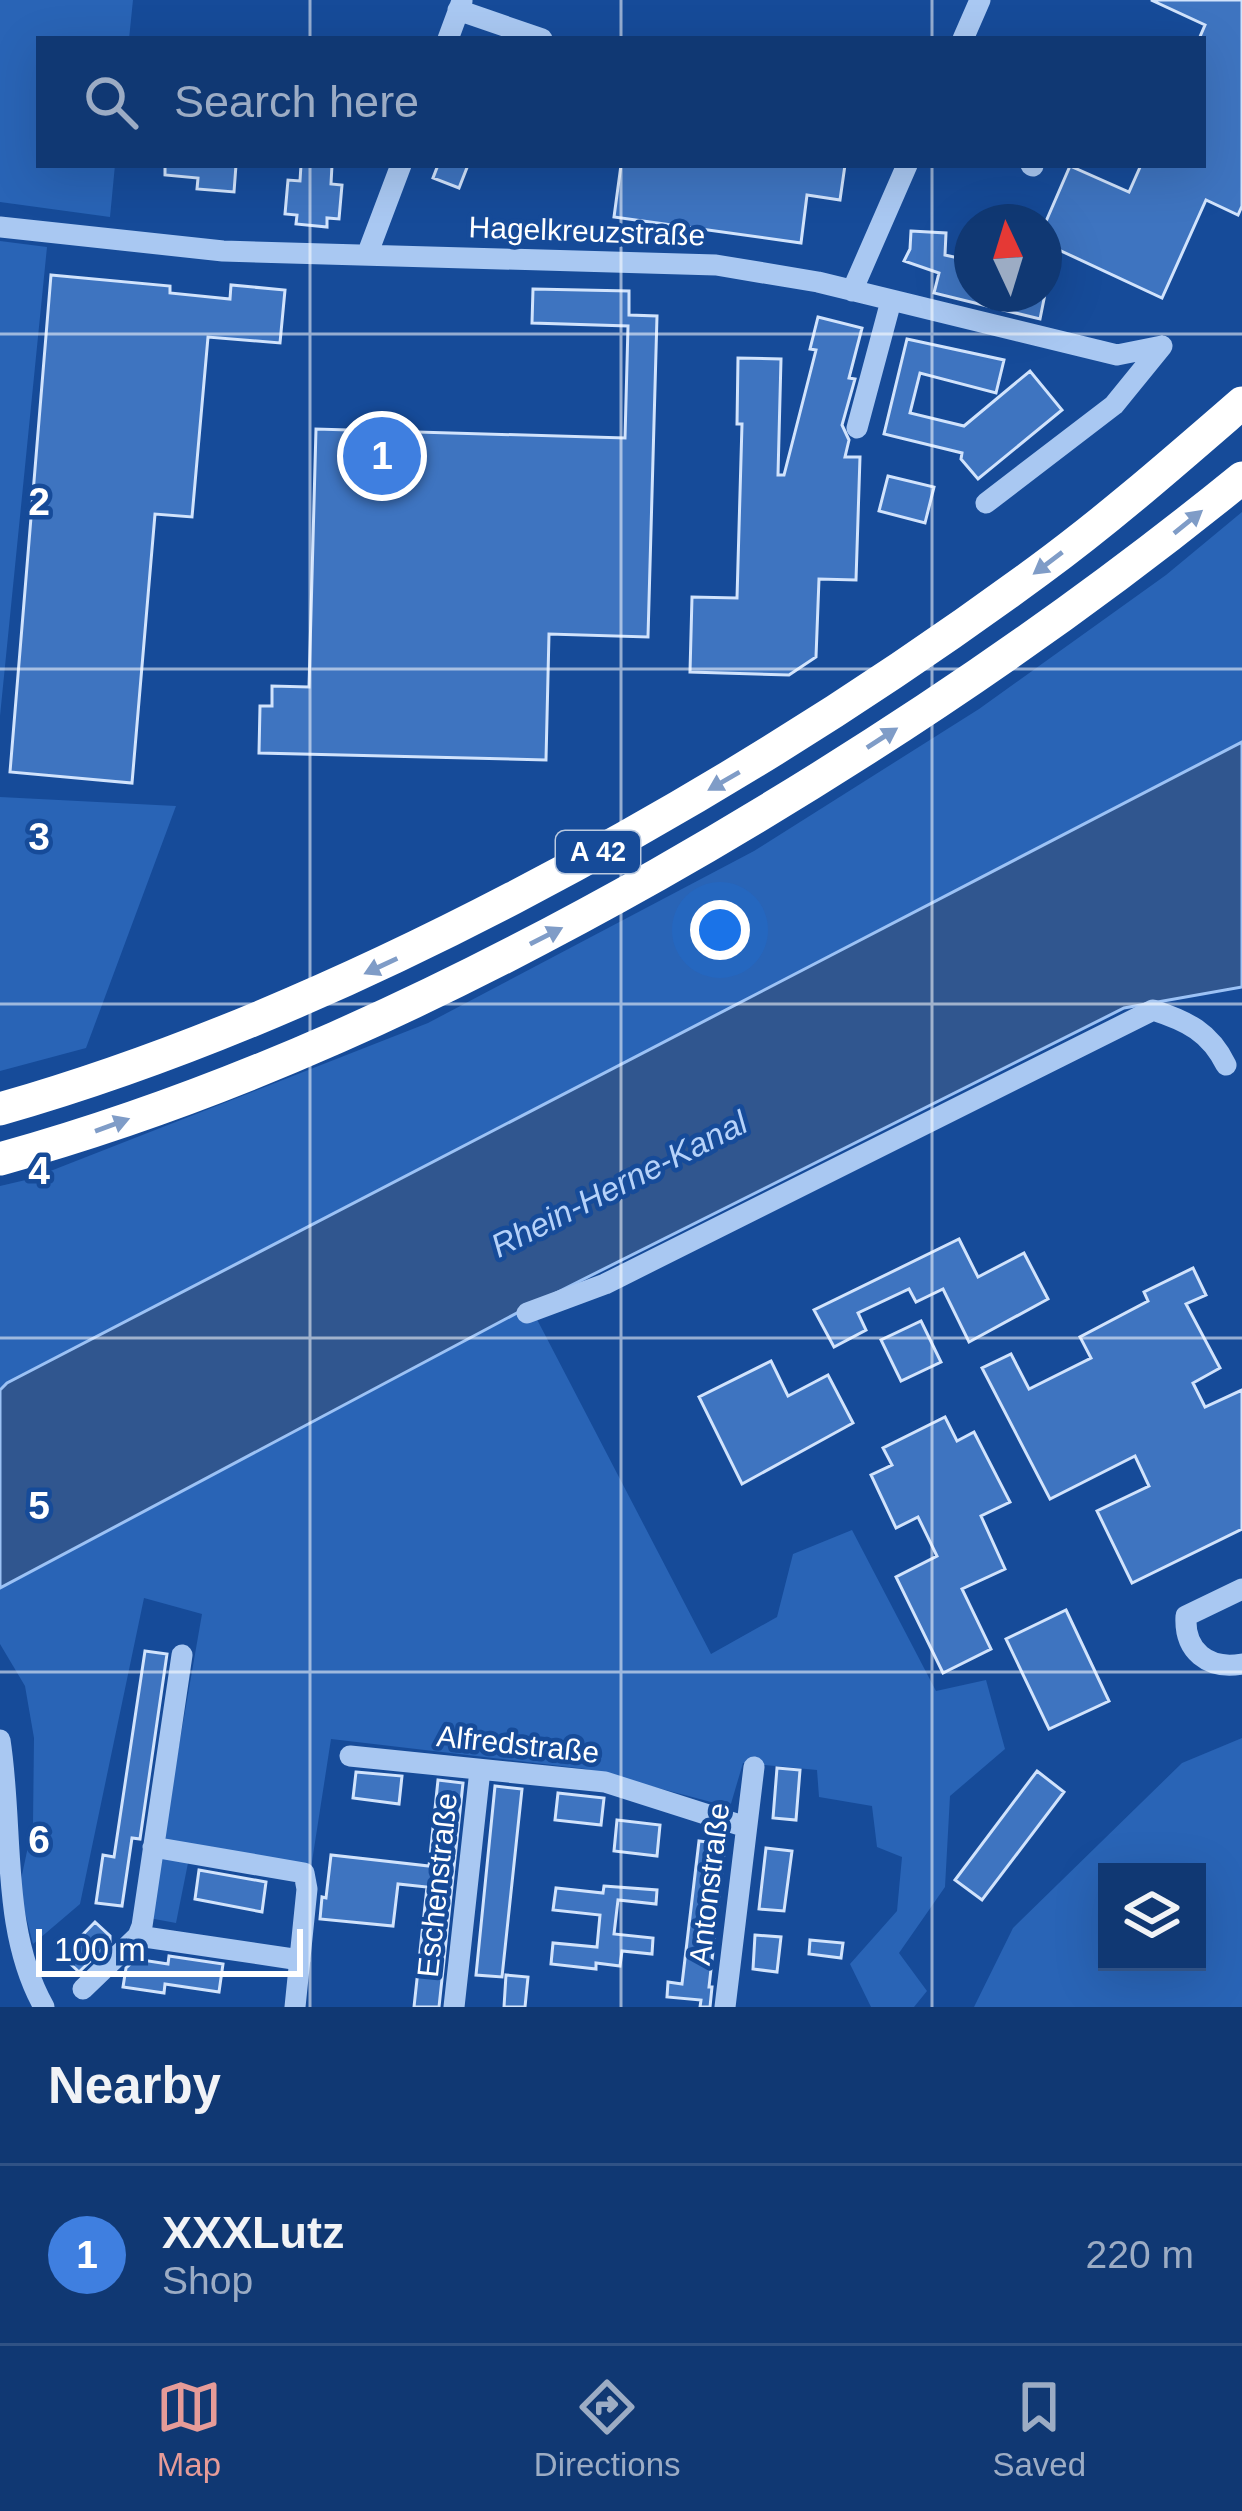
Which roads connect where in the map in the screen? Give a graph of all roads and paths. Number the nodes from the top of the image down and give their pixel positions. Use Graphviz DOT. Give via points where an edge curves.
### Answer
graph roads {
  1 [pos="980,0"];
  2 [pos="460,5"];
  3 [pos="449,36"];
  4 [pos="535,36"];
  5 [pos="964,36"];
  6 [pos="399,168"];
  7 [pos="906,168"];
  8 [pos="0,227"];
  9 [pos="367,255"];
  10 [pos="852,291"];
  11 [pos="892,301"];
  12 [pos="1242,403"];
  13 [pos="857,428"];
  14 [pos="1242,478"];
  15 [pos="986,502"];
  16 [pos="1226,1065"];
  17 [pos="0,1109"];
  18 [pos="0,1160"];
  19 [pos="527,1313"];
  20 [pos="1242,1589"];
  21 [pos="182,1655"];
  22 [pos="1242,1664"];
  23 [pos="0,1741"];
  24 [pos="350,1756"];
  25 [pos="754,1768"];
  26 [pos="480,1770"];
  27 [pos="746,1827"];
  28 [pos="153,1847"];
  29 [pos="138,1936"];
  30 [pos="300,1960"];
  31 [pos="83,1989"];
  32 [pos="39,2006"];
  33 [pos="295,2007"];
  34 [pos="454,2007"];
  35 [pos="725,2007"];
  1 -- 5 [label="street"];
  2 -- 3 [label="street"];
  2 -- 4 [label="street"];
  6 -- 9 [label="street"];
  7 -- 10 [label="street"];
  8 -- 9 [label="street, Hagelkreuzstraße" via="135,244"];
  9 -- 10 [label="street, Hagelkreuzstraße" via="694,263"];
  10 -- 11 [label="street, Hagelkreuzstraße"];
  11 -- 13 [label="street"];
  11 -- 15 [label="street, Hagelkreuzstraße" via="1117,355 1162,346 1114,405"];
  12 -- 17 [label="highway, A 42, one-way" via="1040,570 779,748 667,814 390,962 238,1029"];
  18 -- 14 [label="highway, A 42, one-way" via="254,1073 577,920 818,780 992,666"];
  16 -- 19 [label="street" via="1215,1042 1153,1010 605,1284"];
  20 -- 22 [label="street" via="1186,1616 1185,1633 1192,1651 1219,1666"];
  21 -- 28 [label="street"];
  23 -- 32 [label="street" via="4,1908"];
  24 -- 26 [label="street, Alfredstraße"];
  25 -- 27 [label="street, Antonstraße"];
  26 -- 27 [label="street, Alfredstraße" via="605,1782"];
  26 -- 34 [label="street, Eschenstraße"];
  27 -- 35 [label="street, Antonstraße"];
  28 -- 29 [label="street"];
  28 -- 30 [label="street" via="301,1870 307,1889"];
  29 -- 30 [label="street"];
  29 -- 31 [label="street"];
  30 -- 33 [label="street"];
}
